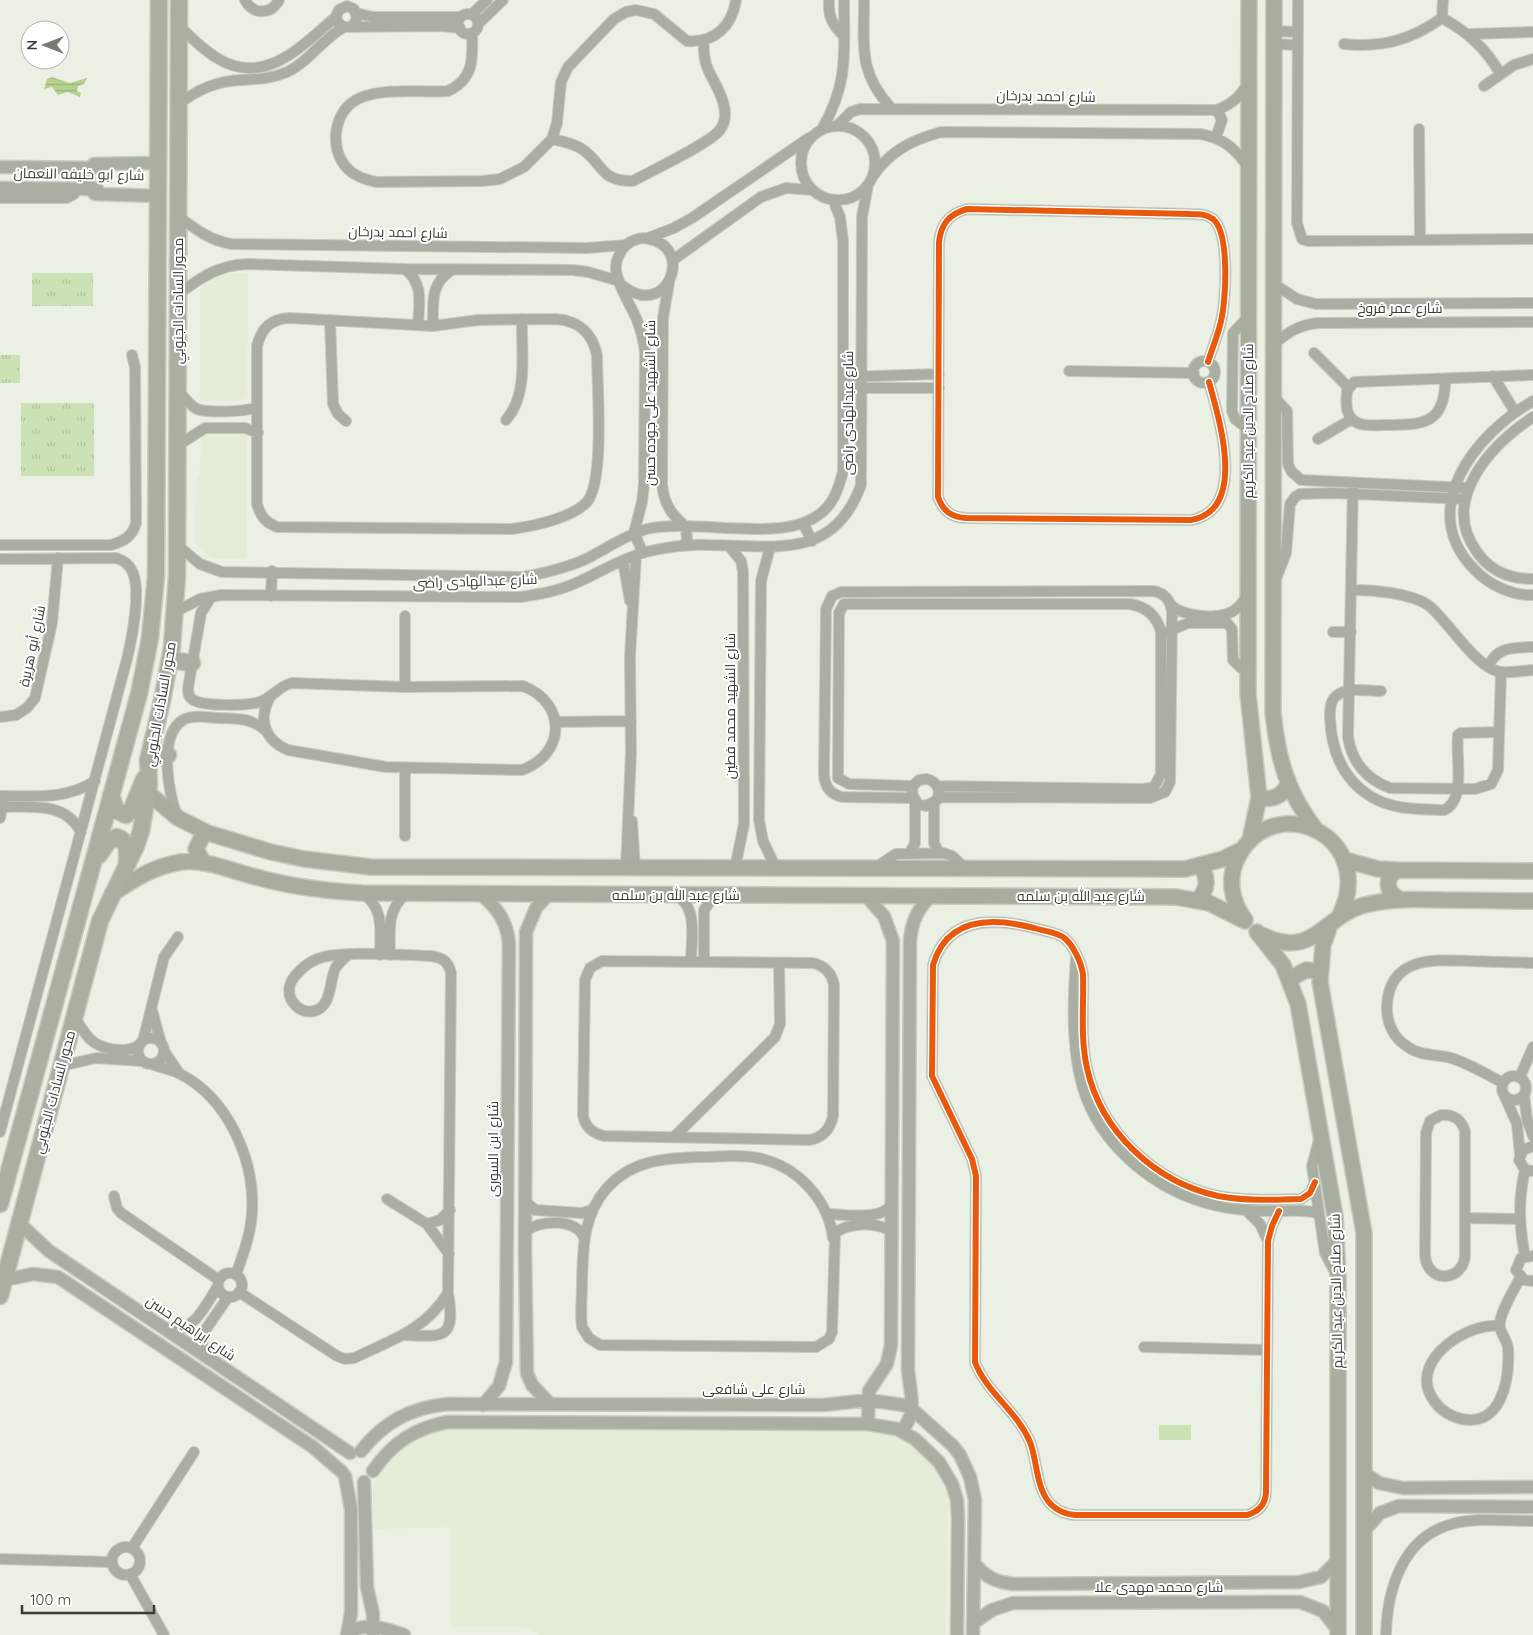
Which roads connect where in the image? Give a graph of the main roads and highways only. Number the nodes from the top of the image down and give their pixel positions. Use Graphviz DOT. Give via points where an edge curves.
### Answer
graph roads {
  1 [pos="159,0"];
  2 [pos="179,0"];
  3 [pos="1249,0"];
  4 [pos="1274,0"];
  5 [pos="1248,235"];
  6 [pos="1274,235"];
  7 [pos="170,660"];
  8 [pos="192,663"];
  9 [pos="151,751"];
  10 [pos="168,755"];
  11 [pos="147,771"];
  12 [pos="1288,784"];
  13 [pos="148,793"];
  14 [pos="111,796"];
  15 [pos="1259,797"];
  16 [pos="1316,830"];
  17 [pos="208,834"];
  18 [pos="1246,845"];
  19 [pos="1344,860"];
  20 [pos="94,862"];
  21 [pos="203,862"];
  22 [pos="127,864"];
  23 [pos="1200,866"];
  24 [pos="847,869"];
  25 [pos="1397,870"];
  26 [pos="1533,871"];
  27 [pos="112,894"];
  28 [pos="847,896"];
  29 [pos="1400,899"];
  30 [pos="1197,900"];
  31 [pos="1533,901"];
  32 [pos="1245,921"];
  33 [pos="1334,922"];
  34 [pos="1257,932"];
  35 [pos="1320,971"];
  36 [pos="1290,979"];
  37 [pos="4,1182"];
  38 [pos="0,1204"];
  39 [pos="2,1288"];
  40 [pos="1364,1587"];
  41 [pos="1338,1588"];
  42 [pos="1338,1632"];
  43 [pos="1364,1635"];
  1 -- 14 [label="main road, محور السادات الجنوبي" via="155,597 143,675"];
  2 -- 7 [label="main road, محور السادات الجنوبي" via="176,544 175,612"];
  3 -- 5 [label="main road, شارع صلاح الدين عبد الكريم"];
  4 -- 6 [label="main road, شارع صلاح الدين عبد الكريم"];
  5 -- 6 [label="main road"];
  5 -- 15 [label="main road, شارع صلاح الدين عبد الكريم" via="1248,669 1249,715"];
  6 -- 12 [label="main road, شارع صلاح الدين عبد الكريم" via="1272,713 1281,765"];
  7 -- 8 [label="main road"];
  7 -- 9 [label="main road, محور السادات الجنوبي"];
  9 -- 10 [label="main road"];
  9 -- 11 [label="main road, محور السادات الجنوبي"];
  11 -- 13 [label="main road, محور السادات الجنوبي"];
  11 -- 14 [label="main road" via="129,813 122,815 116,810"];
  12 -- 15 [label="main road" via="1279,796"];
  12 -- 16 [label="main road, شارع صلاح الدين عبد الكريم"];
  13 -- 17 [label="main road, شارع عبد الله بن سلمه" via="178,818"];
  13 -- 22 [label="main road, محور السادات الجنوبي" via="141,831"];
  14 -- 20 [label="main road, محور السادات الجنوبي"];
  15 -- 18 [label="main road, شارع صلاح الدين عبد الكريم"];
  16 -- 18 [label="main road" via="1303,825 1282,825 1262,831"];
  16 -- 19 [label="main road" via="1338,848"];
  17 -- 21 [label="main road" via="202,837 196,849"];
  17 -- 24 [label="main road, شارع عبد الله بن سلمه" via="304,859 371,867"];
  18 -- 23 [label="main road, شارع عبد الله بن سلمه" via="1223,859"];
  18 -- 32 [label="main road" via="1234,864 1232,886 1237,909"];
  19 -- 25 [label="main road"];
  19 -- 33 [label="main road" via="1349,889 1345,904"];
  20 -- 22 [label="main road" via="108,842 117,837 126,847"];
  20 -- 37 [label="main road, محور السادات الجنوبي"];
  21 -- 27 [label="main road, شارع عبد الله بن سلمه" via="163,866"];
  21 -- 28 [label="main road, شارع عبد الله بن سلمه" via="290,885 362,893"];
  22 -- 27 [label="main road, محور السادات الجنوبي"];
  23 -- 24 [label="main road, شارع عبد الله بن سلمه" via="1185,869"];
  23 -- 30 [label="main road" via="1206,885"];
  24 -- 28 [label="main road"];
  25 -- 26 [label="main road"];
  25 -- 29 [label="main road" via="1391,874 1388,885 1393,896"];
  27 -- 39 [label="main road, محور السادات الجنوبي" via="100,921"];
  28 -- 30 [label="main road, شارع عبد الله بن سلمه" via="1176,897"];
  29 -- 31 [label="main road"];
  29 -- 33 [label="main road" via="1374,902"];
  30 -- 32 [label="main road, شارع عبد الله بن سلمه"];
  32 -- 34 [label="main road"];
  33 -- 34 [label="main road" via="1316,936 1293,942 1270,939"];
  33 -- 35 [label="main road, شارع صلاح الدين عبد الكريم" via="1322,946"];
  34 -- 36 [label="main road, شارع صلاح الدين عبد الكريم" via="1271,947"];
  35 -- 36 [label="main road" via="1306,970"];
  35 -- 40 [label="main road, شارع صلاح الدين عبد الكريم" via="1364,1233"];
  36 -- 41 [label="main road, شارع صلاح الدين عبد الكريم" via="1298,1004 1335,1216 1338,1276"];
  37 -- 38 [label="main road, محور السادات الجنوبي"];
  40 -- 41 [label="main road"];
  40 -- 43 [label="main road, شارع صلاح الدين عبد الكريم"];
  41 -- 42 [label="main road, شارع صلاح الدين عبد الكريم"];
}
